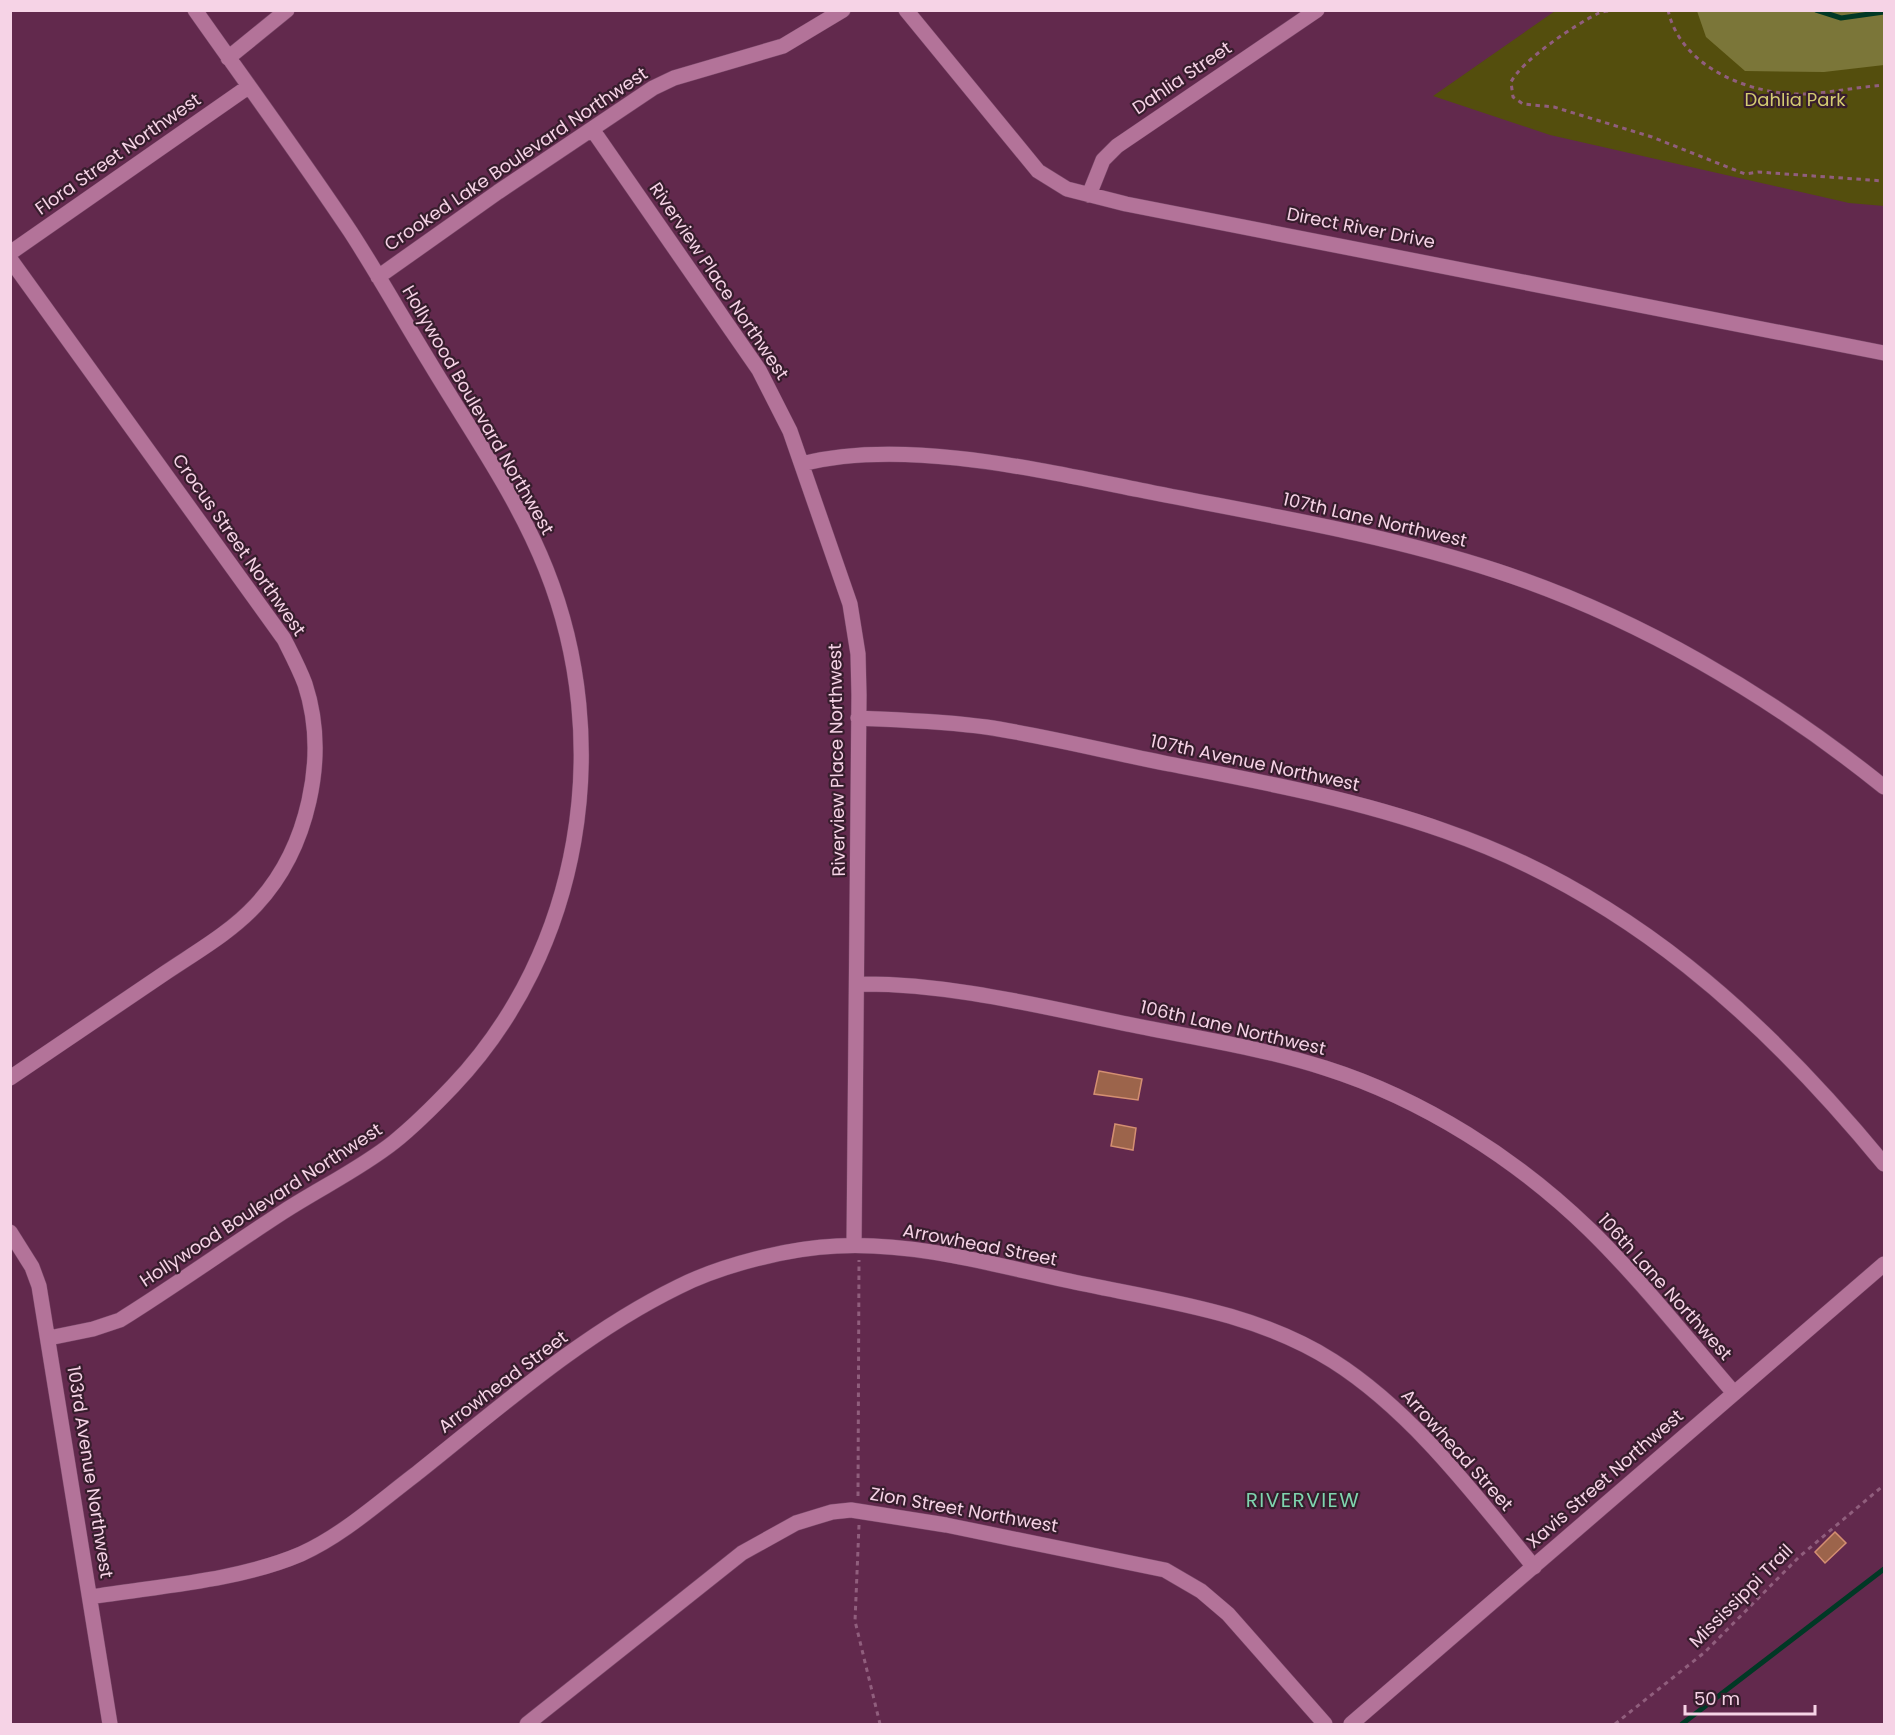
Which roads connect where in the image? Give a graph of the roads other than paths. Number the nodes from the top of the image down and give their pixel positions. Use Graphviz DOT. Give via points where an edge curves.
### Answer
graph roads {
  1 [pos="195,10"];
  2 [pos="287,10"];
  3 [pos="843,10"];
  4 [pos="906,10"];
  5 [pos="1317,10"];
  6 [pos="228,58"];
  7 [pos="248,87"];
  8 [pos="592,129"];
  9 [pos="1089,195"];
  10 [pos="10,254"];
  11 [pos="10,259"];
  12 [pos="378,277"];
  13 [pos="1884,353"];
  14 [pos="802,464"];
  15 [pos="858,718"];
  16 [pos="1884,787"];
  17 [pos="858,984"];
  18 [pos="10,1078"];
  19 [pos="1884,1164"];
  20 [pos="10,1232"];
  21 [pos="857,1252"];
  22 [pos="1884,1264"];
  23 [pos="49,1338"];
  24 [pos="1734,1394"];
  25 [pos="1534,1567"];
  26 [pos="91,1597"];
  27 [pos="110,1725"];
  28 [pos="527,1725"];
  29 [pos="1325,1725"];
  30 [pos="1351,1725"];
  1 -- 6 [label="street, Hollywood Boulevard Northwest"];
  2 -- 6 [label="street"];
  3 -- 8 [label="street, Crooked Lake Boulevard Northwest" via="783,46 652,88"];
  4 -- 9 [label="street, Direct River Drive" via="1038,171 1053,183"];
  5 -- 9 [label="street, Dahlia Street" via="1117,146 1102,160"];
  6 -- 7 [label="street, Hollywood Boulevard Northwest"];
  7 -- 10 [label="street, Flora Street Northwest"];
  7 -- 12 [label="street, Hollywood Boulevard Northwest"];
  8 -- 12 [label="street, Crooked Lake Boulevard Northwest"];
  8 -- 14 [label="street, Riverview Place Northwest" via="759,370"];
  9 -- 13 [label="street, Direct River Drive"];
  11 -- 18 [label="street, Crocus Street Northwest" via="284,639 305,685 314,744 309,799 295,845 256,904 222,934"];
  12 -- 23 [label="street, Hollywood Boulevard Northwest" via="526,525 547,570 564,622 577,682 582,760 577,825 561,899 531,974 491,1041 456,1084 393,1142 120,1320"];
  14 -- 15 [label="street, Riverview Place Northwest" via="850,604 858,654"];
  14 -- 16 [label="street, 107th Lane Northwest" via="845,455 937,457 1023,467 1315,524 1431,551 1487,568 1637,629 1808,729"];
  15 -- 17 [label="street, Riverview Place Northwest"];
  15 -- 19 [label="street, 107th Avenue Northwest" via="986,727 1313,792 1413,820 1502,854 1615,913 1687,963 1780,1047"];
  17 -- 21 [label="street, Riverview Place Northwest"];
  17 -- 24 [label="street, 106th Lane Northwest" via="950,989 1282,1056 1326,1068 1403,1100 1479,1142 1565,1207 1632,1275"];
  20 -- 23 [label="street, 103rd Avenue Northwest" via="39,1286"];
  21 -- 25 [label="street, Arrowhead Street" via="927,1252 1208,1310 1254,1323 1312,1347 1396,1409"];
  21 -- 26 [label="street, Arrowhead Street" via="821,1247 745,1263 659,1296 612,1324 533,1382 350,1525 298,1555 261,1568"];
  22 -- 24 [label="street, Xavis Street Northwest"];
  23 -- 26 [label="street, 103rd Avenue Northwest"];
  24 -- 25 [label="street, Xavis Street Northwest"];
  25 -- 30 [label="street, Xavis Street Northwest"];
  26 -- 27 [label="street, 103rd Avenue Northwest"];
  28 -- 29 [label="street, Zion Street Northwest" via="742,1553 796,1522 851,1510 946,1525 1165,1570 1201,1591 1228,1614"];
}
